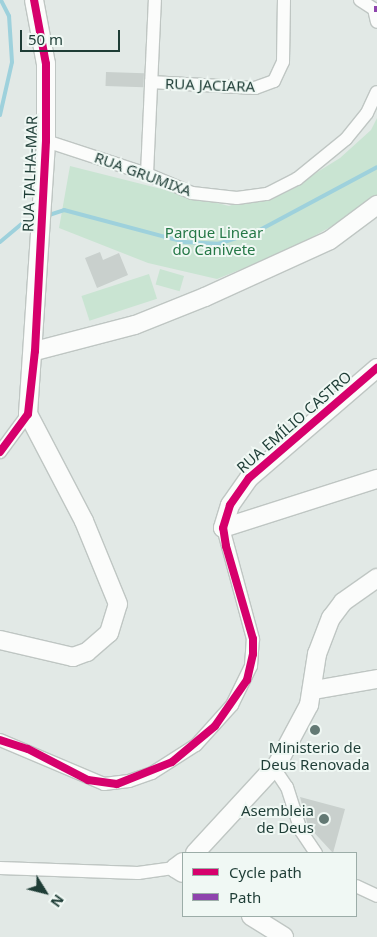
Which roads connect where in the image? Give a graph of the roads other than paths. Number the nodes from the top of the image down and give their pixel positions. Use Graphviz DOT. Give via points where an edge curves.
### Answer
graph roads {
  1 [pos="34,0"];
  2 [pos="155,0"];
  3 [pos="284,0"];
  4 [pos="360,0"];
  5 [pos="376,13"];
  6 [pos="151,82"];
  7 [pos="377,92"];
  8 [pos="46,141"];
  9 [pos="147,174"];
  10 [pos="377,205"];
  11 [pos="35,350"];
  12 [pos="377,368"];
  13 [pos="28,414"];
  14 [pos="0,452"];
  15 [pos="377,479"];
  16 [pos="223,528"];
  17 [pos="377,578"];
  18 [pos="0,640"];
  19 [pos="377,679"];
  20 [pos="314,690"];
  21 [pos="0,740"];
  22 [pos="274,768"];
  23 [pos="195,852"];
  24 [pos="315,852"];
  25 [pos="0,868"];
  26 [pos="181,868"];
  27 [pos="357,886"];
  28 [pos="377,896"];
  29 [pos="253,917"];
  30 [pos="284,937"];
  1 -- 8 [label="street, RUA TALHA-MAR" via="46,64"];
  2 -- 6 [label="street"];
  3 -- 6 [label="street, RUA JACIARA" via="282,62 274,81 255,88"];
  4 -- 5 [label="street"];
  6 -- 9 [label="street"];
  7 -- 9 [label="street, RUA GRUMIXA" via="367,113 346,139 275,193 237,198 192,193"];
  8 -- 9 [label="street, RUA GRUMIXA"];
  8 -- 11 [label="street, RUA TALHA-MAR"];
  10 -- 11 [label="street" via="330,240 205,297 135,325"];
  11 -- 13 [label="street, RUA TALHA-MAR"];
  12 -- 16 [label="street, RUA EMÍLIO CASTRO" via="249,478 230,505"];
  13 -- 14 [label="street"];
  13 -- 18 [label="street" via="88,529 118,604 109,633 87,652 73,657"];
  15 -- 16 [label="street"];
  16 -- 21 [label="street" via="253,639 251,666 232,705 196,745 152,772 129,781 104,784"];
  17 -- 20 [label="street" via="343,602 330,618 317,654"];
  19 -- 20 [label="street"];
  20 -- 22 [label="street" via="296,732"];
  22 -- 23 [label="street"];
  22 -- 24 [label="street" via="287,787 302,831"];
  25 -- 26 [label="street" via="138,873"];
  27 -- 28 [label="street"];
  29 -- 30 [label="street"];
}
